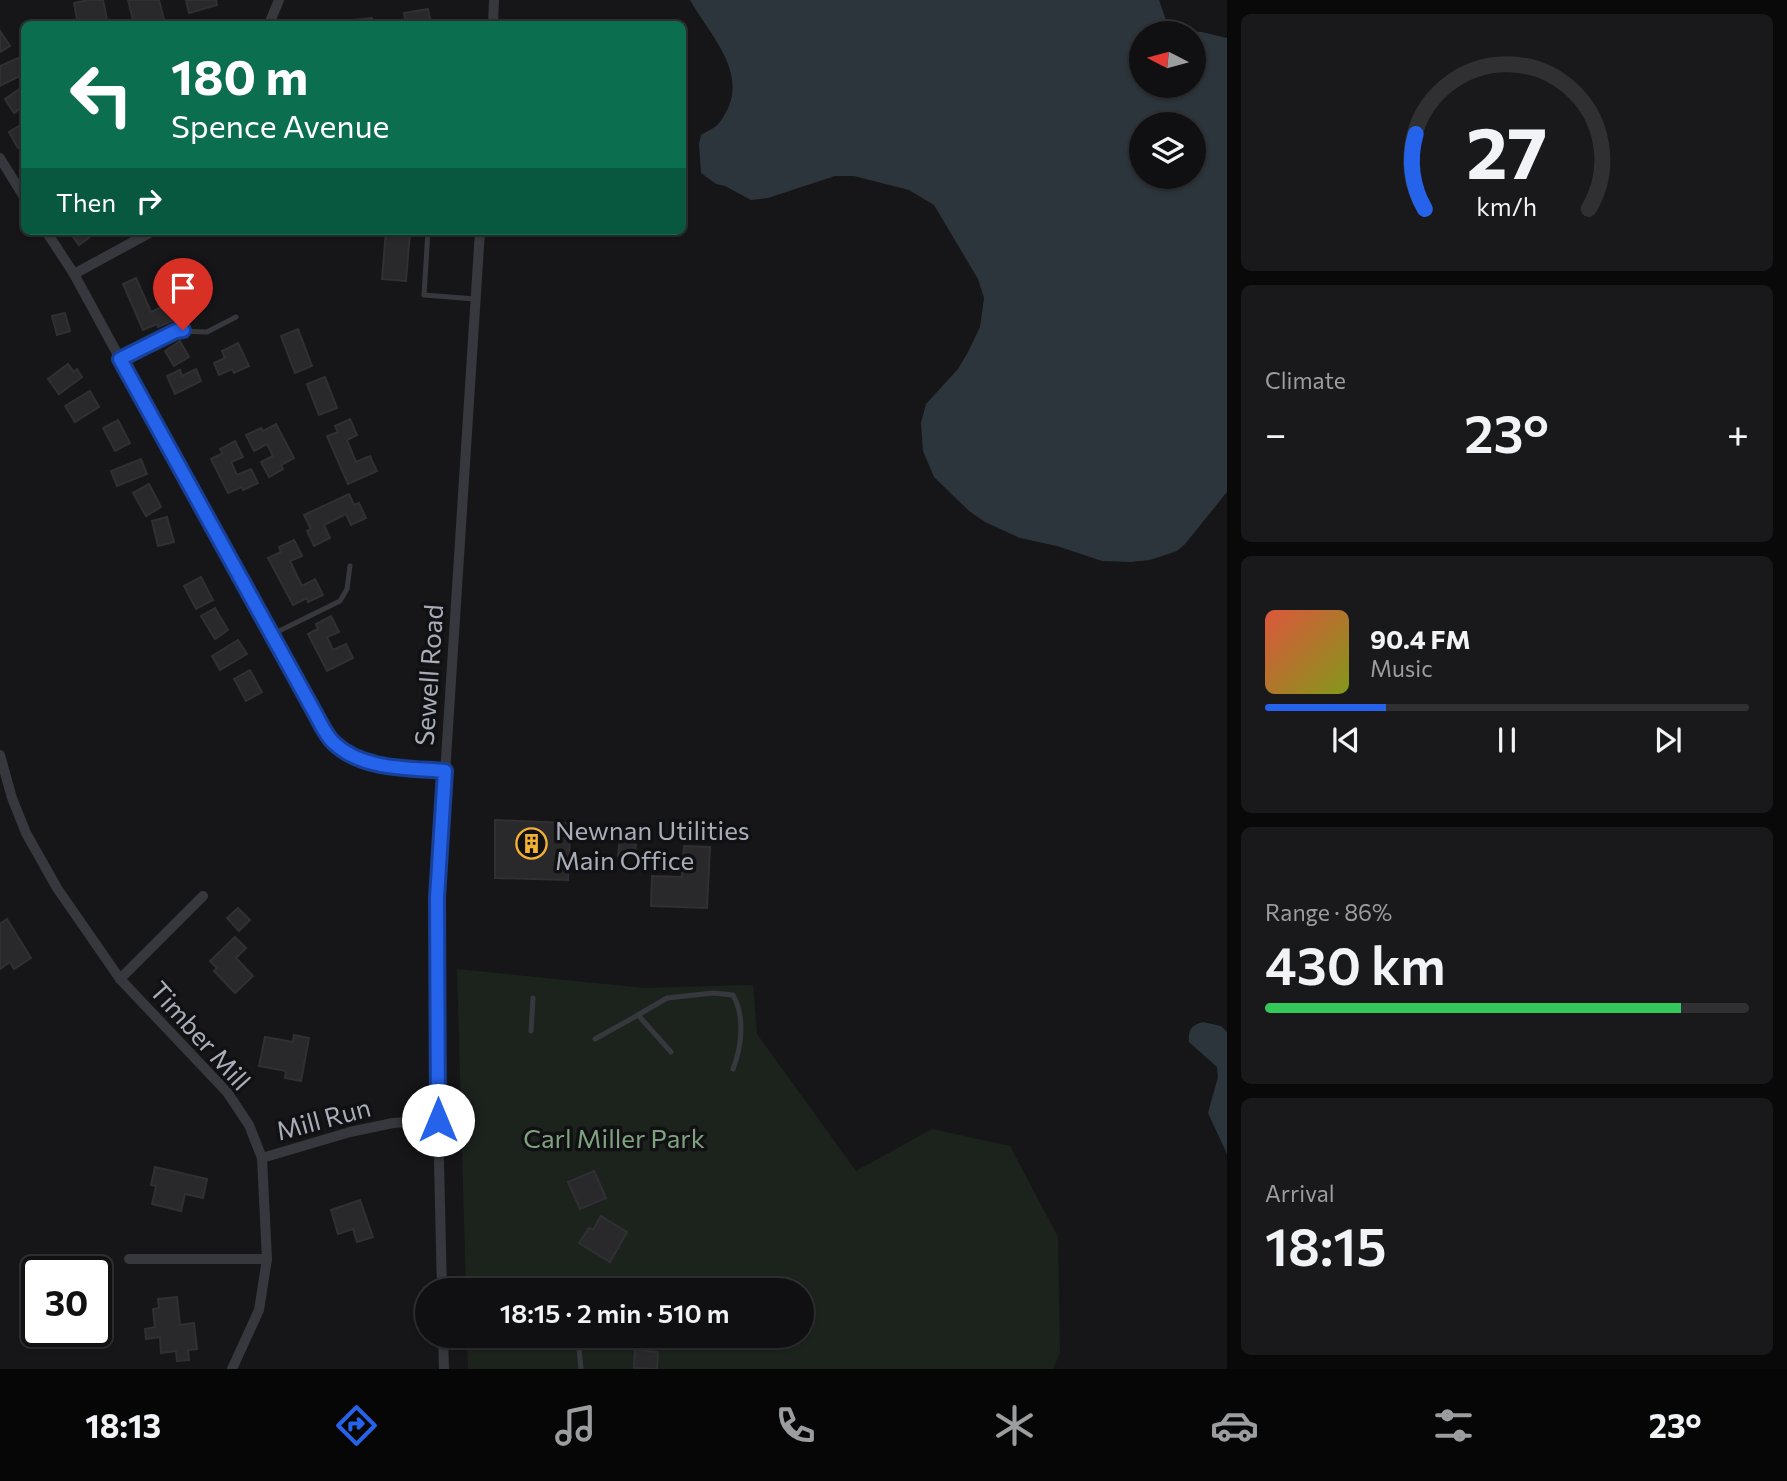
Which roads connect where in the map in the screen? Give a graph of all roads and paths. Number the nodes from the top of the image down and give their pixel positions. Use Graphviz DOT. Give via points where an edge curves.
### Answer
graph roads {
  1 [pos="494,0"];
  2 [pos="277,1"];
  3 [pos="270,21"];
  4 [pos="493,21"];
  5 [pos="0,158"];
  6 [pos="21,192"];
  7 [pos="49,235"];
  8 [pos="146,235"];
  9 [pos="428,235"];
  10 [pos="480,235"];
  11 [pos="74,274"];
  12 [pos="475,299"];
  13 [pos="236,317"];
  14 [pos="120,359"];
  15 [pos="350,566"];
  16 [pos="271,635"];
  17 [pos="0,755"];
  18 [pos="445,771"];
  19 [pos="203,896"];
  20 [pos="120,979"];
  21 [pos="533,998"];
  22 [pos="638,1015"];
  23 [pos="531,1031"];
  24 [pos="595,1040"];
  25 [pos="671,1052"];
  26 [pos="733,1069"];
  27 [pos="438,1120"];
  28 [pos="262,1158"];
  29 [pos="128,1259"];
  30 [pos="267,1259"];
  31 [pos="442,1278"];
  32 [pos="443,1348"];
  33 [pos="579,1348"];
  34 [pos="232,1369"];
  35 [pos="444,1369"];
  36 [pos="581,1369"];
  1 -- 4 [label="street"];
  2 -- 3 [label="street"];
  5 -- 6 [label="street"];
  7 -- 11 [label="street"];
  8 -- 11 [label="street"];
  9 -- 12 [label="lane" via="425,295"];
  10 -- 12 [label="street, Sewell Road"];
  11 -- 14 [label="street"];
  12 -- 18 [label="street, Sewell Road"];
  13 -- 14 [label="lane" via="206,332 176,331"];
  14 -- 16 [label="street"];
  15 -- 16 [label="lane" via="340,601"];
  16 -- 18 [label="street" via="333,743 362,761"];
  17 -- 20 [label="street, Timber Mill" via="26,833 57,888"];
  18 -- 27 [label="street, Sewell Road" via="437,898"];
  19 -- 20 [label="street"];
  20 -- 28 [label="street, Timber Mill" via="227,1092 249,1125"];
  21 -- 23 [label="lane"];
  22 -- 24 [label="lane"];
  22 -- 25 [label="lane"];
  22 -- 26 [label="lane" via="667,998 733,995 740,1009 739,1055"];
  27 -- 28 [label="street, Mill Run" via="350,1132"];
  27 -- 31 [label="street, Sewell Road"];
  28 -- 30 [label="street, Timber Mill"];
  29 -- 30 [label="street"];
  30 -- 34 [label="street, Timber Mill" via="259,1310"];
  32 -- 35 [label="street"];
  33 -- 36 [label="lane"];
}
